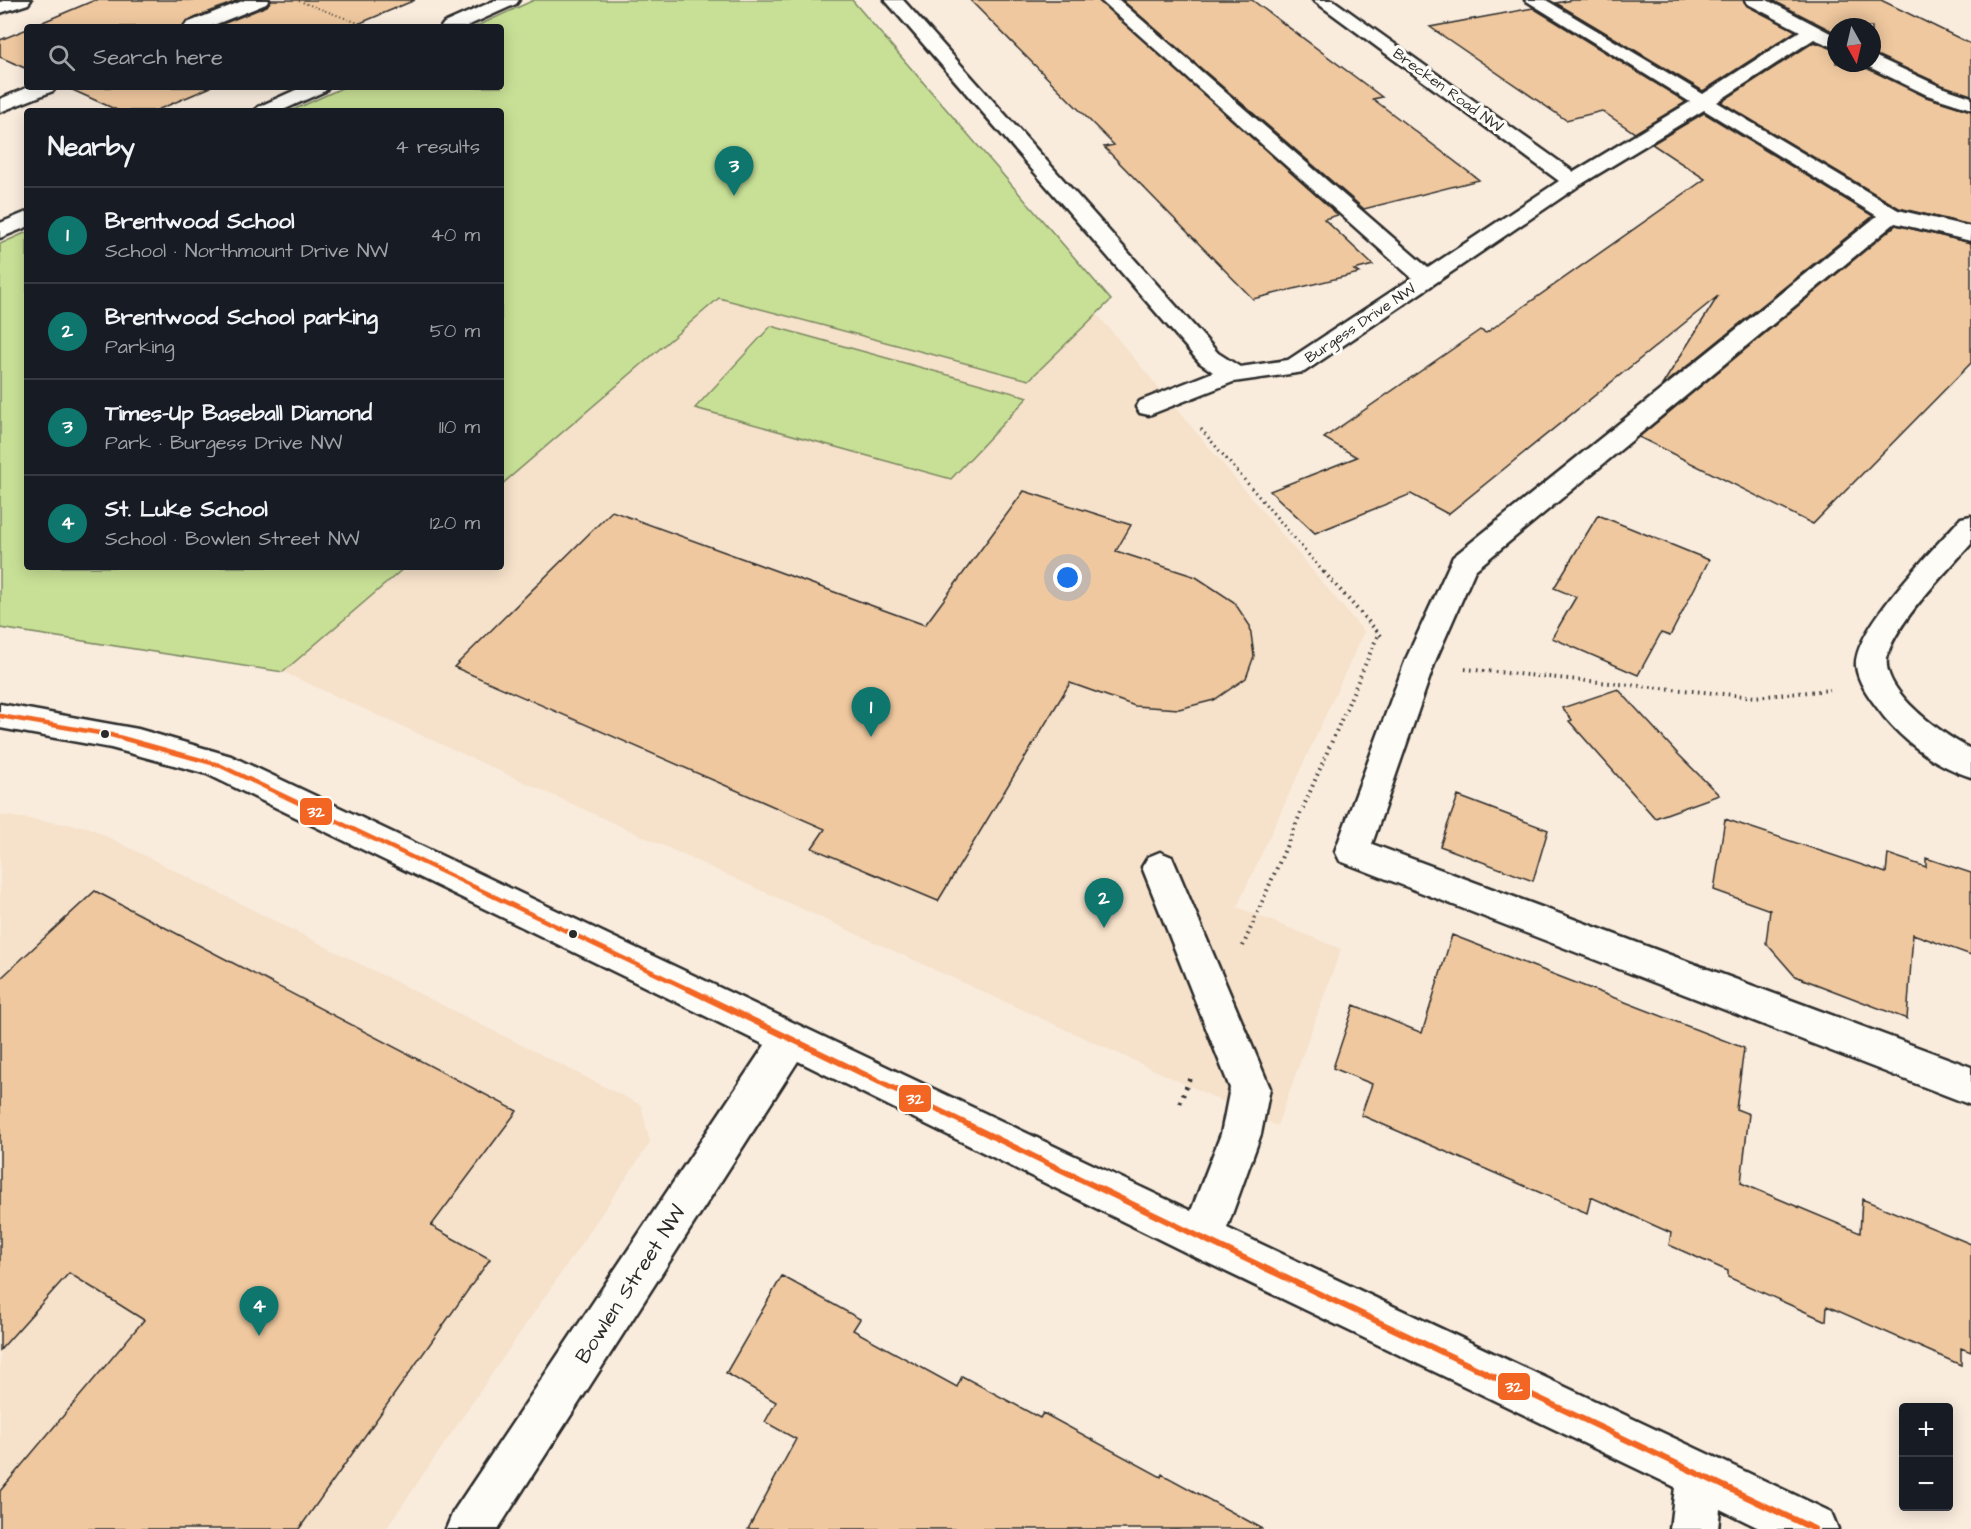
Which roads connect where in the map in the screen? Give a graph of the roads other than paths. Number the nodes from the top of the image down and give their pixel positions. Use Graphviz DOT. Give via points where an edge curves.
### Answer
graph roads {
  1 [pos="22,0"];
  2 [pos="260,0"];
  3 [pos="510,0"];
  4 [pos="894,0"];
  5 [pos="1109,0"];
  6 [pos="1322,0"];
  7 [pos="1534,0"];
  8 [pos="1754,0"];
  9 [pos="0,8"];
  10 [pos="200,24"];
  11 [pos="457,24"];
  12 [pos="1813,31"];
  13 [pos="1827,38"];
  14 [pos="1881,65"];
  15 [pos="39,90"];
  16 [pos="311,90"];
  17 [pos="1702,103"];
  18 [pos="1971,103"];
  19 [pos="0,106"];
  20 [pos="272,108"];
  21 [pos="1574,181"];
  22 [pos="1891,215"];
  23 [pos="24,220"];
  24 [pos="0,231"];
  25 [pos="1971,234"];
  26 [pos="1426,278"];
  27 [pos="1232,373"];
  28 [pos="1149,407"];
  29 [pos="1968,534"];
  30 [pos="0,716"];
  31 [pos="1971,764"];
  32 [pos="1160,867"];
  33 [pos="792,1040"];
  34 [pos="1971,1086"];
  35 [pos="1202,1238"];
  36 [pos="1700,1474"];
  37 [pos="472,1528"];
  38 [pos="1694,1529"];
  39 [pos="1814,1529"];
  1 -- 9 [label="street"];
  2 -- 10 [label="street"];
  3 -- 11 [label="street"];
  4 -- 27 [label="street" via="1209,358"];
  5 -- 26 [label="street"];
  6 -- 21 [label="street, Brecken Road NW"];
  7 -- 17 [label="street"];
  8 -- 12 [label="street"];
  12 -- 13 [label="street"];
  12 -- 17 [label="street, Burgess Drive NW"];
  14 -- 18 [label="street" via="1934,91"];
  15 -- 19 [label="street"];
  16 -- 20 [label="street"];
  17 -- 21 [label="street, Burgess Drive NW"];
  17 -- 22 [label="street"];
  21 -- 26 [label="street, Burgess Drive NW"];
  22 -- 25 [label="street"];
  22 -- 34 [label="street" via="1463,564 1421,659 1352,851"];
  23 -- 24 [label="street"];
  26 -- 27 [label="street, Burgess Drive NW" via="1295,367"];
  27 -- 28 [label="street, Burgess Drive NW"];
  29 -- 31 [label="street" via="1882,632 1872,659 1878,685 1912,728 1947,753"];
  30 -- 33 [label="street" via="83,728 219,765"];
  32 -- 35 [label="street" via="1250,1088 1241,1134"];
  33 -- 35 [label="street"];
  33 -- 37 [label="street, Bowlen Street NW" via="726,1135"];
  35 -- 36 [label="street"];
  36 -- 38 [label="street"];
  36 -- 39 [label="street"];
}
